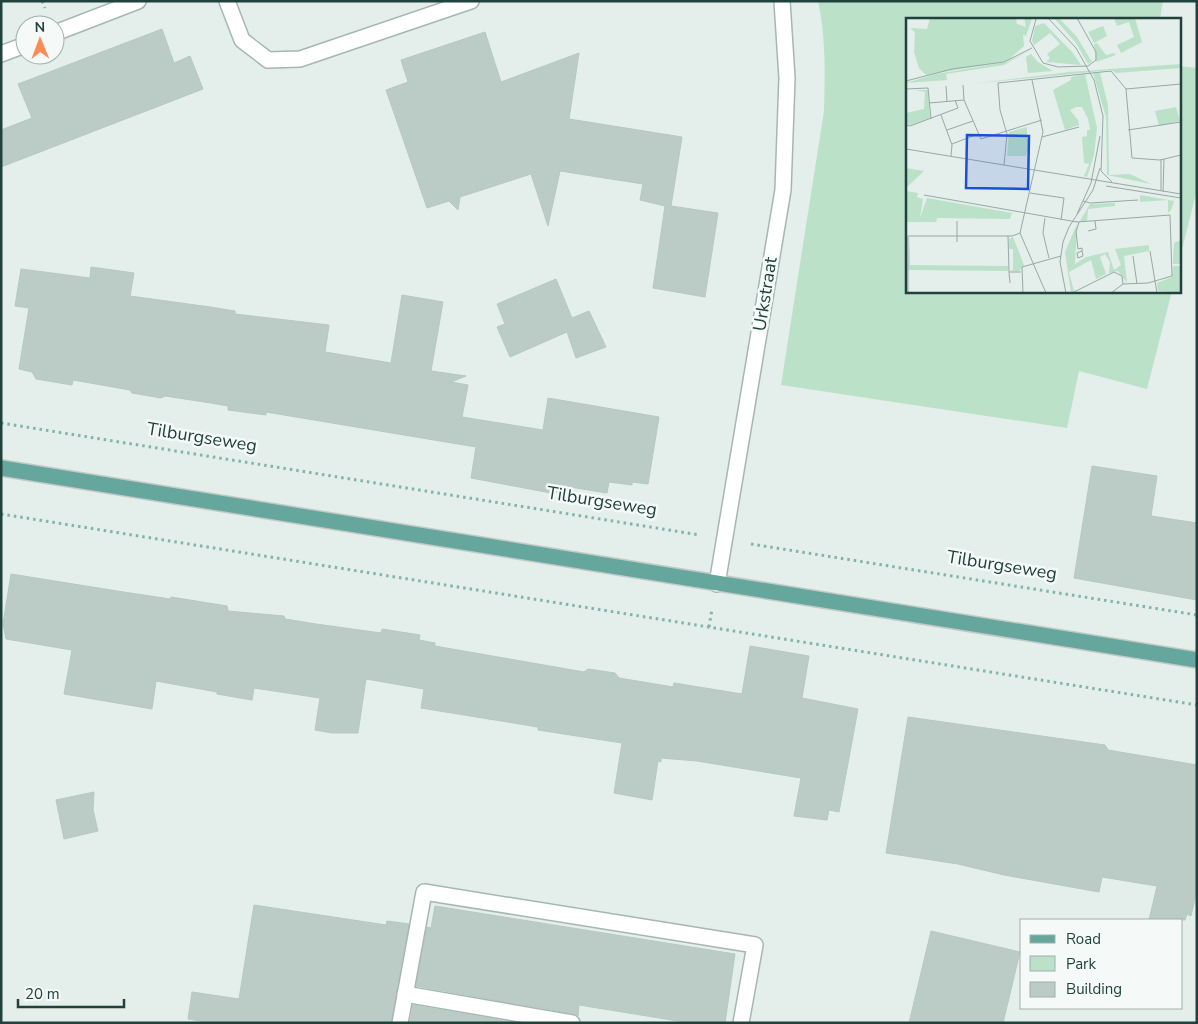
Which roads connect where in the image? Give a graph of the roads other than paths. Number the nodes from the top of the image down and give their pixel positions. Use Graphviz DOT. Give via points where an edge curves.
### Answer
graph roads {
  1 [pos="138,1"];
  2 [pos="227,1"];
  3 [pos="471,1"];
  4 [pos="782,1"];
  5 [pos="65,29"];
  6 [pos="15,49"];
  7 [pos="1,54"];
  8 [pos="1,468"];
  9 [pos="717,584"];
  10 [pos="1197,660"];
  11 [pos="405,994"];
  12 [pos="400,1023"];
  13 [pos="572,1023"];
  14 [pos="741,1023"];
  1 -- 5 [label="street"];
  2 -- 3 [label="street" via="242,40 268,60 300,59"];
  4 -- 9 [label="street, Urkstraat" via="787,78 783,190"];
  6 -- 7 [label="street"];
  8 -- 9 [label="main road"];
  9 -- 10 [label="main road"];
  11 -- 12 [label="street"];
  11 -- 13 [label="street"];
  11 -- 14 [label="street" via="424,892 755,945"];
}
